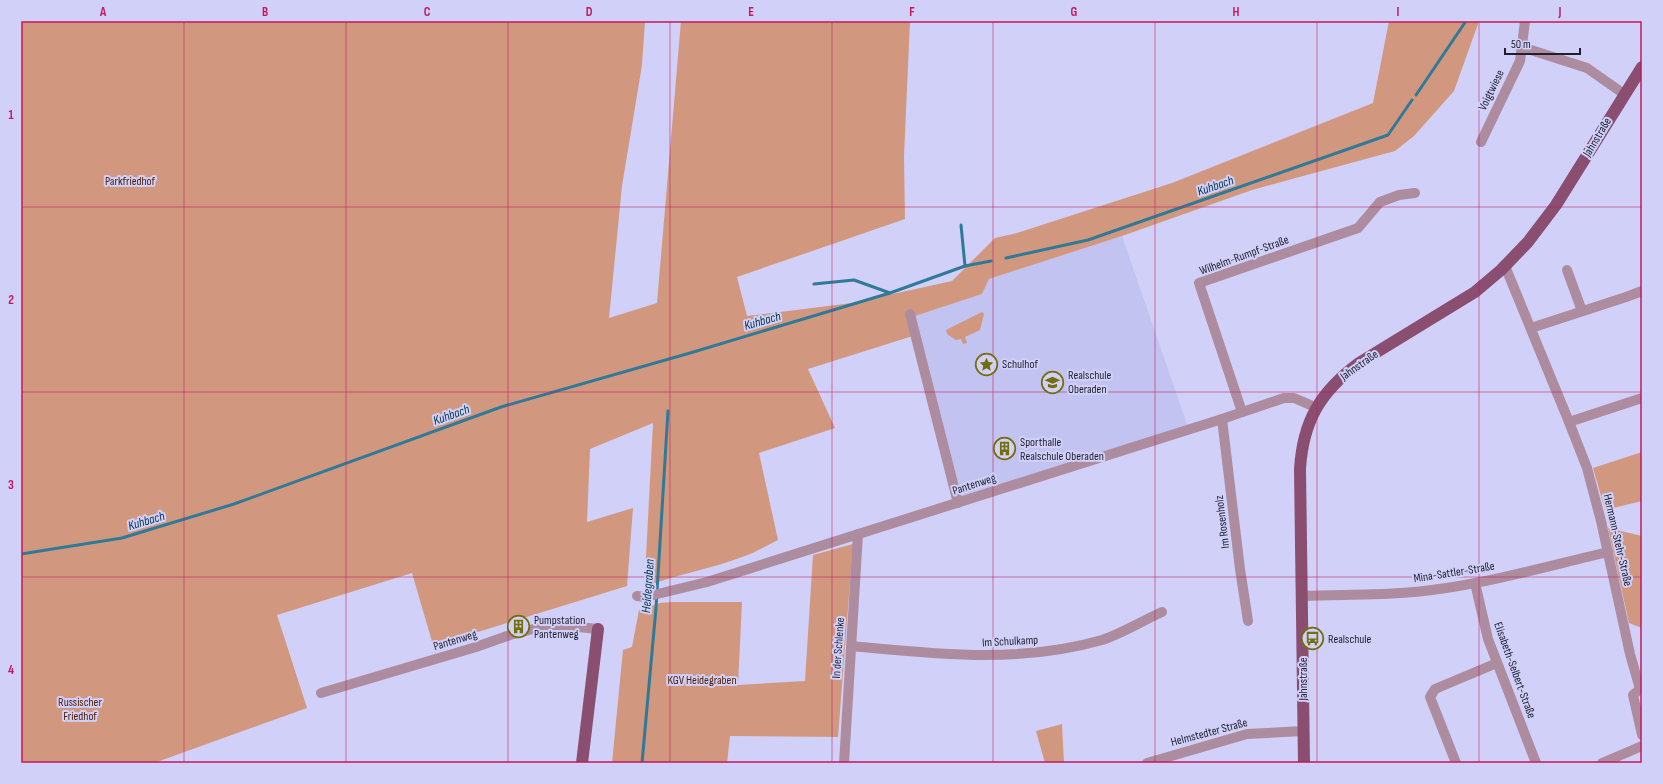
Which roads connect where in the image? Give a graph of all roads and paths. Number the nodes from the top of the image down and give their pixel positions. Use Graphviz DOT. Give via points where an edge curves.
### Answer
graph roads {
  1 [pos="1525,21"];
  2 [pos="1522,47"];
  3 [pos="1642,67"];
  4 [pos="1624,94"];
  5 [pos="1480,142"];
  6 [pos="1414,193"];
  7 [pos="1506,266"];
  8 [pos="1567,270"];
  9 [pos="1642,290"];
  10 [pos="1582,311"];
  11 [pos="910,314"];
  12 [pos="1531,328"];
  13 [pos="1642,398"];
  14 [pos="1315,408"];
  15 [pos="1242,412"];
  16 [pos="1222,419"];
  17 [pos="1569,422"];
  18 [pos="958,503"];
  19 [pos="858,534"];
  20 [pos="1608,552"];
  21 [pos="1475,584"];
  22 [pos="637,596"];
  23 [pos="1302,596"];
  24 [pos="1162,612"];
  25 [pos="1248,622"];
  26 [pos="598,629"];
  27 [pos="851,646"];
  28 [pos="1497,663"];
  29 [pos="321,693"];
  30 [pos="1303,731"];
  31 [pos="1642,735"];
  32 [pos="1642,746"];
  33 [pos="582,763"];
  34 [pos="844,763"];
  35 [pos="1147,763"];
  36 [pos="1304,763"];
  37 [pos="1456,763"];
  38 [pos="1536,763"];
  39 [pos="1602,763"];
  1 -- 2 [label="street, Voigtwiese"];
  2 -- 4 [label="street" via="1587,68"];
  2 -- 5 [label="street, Voigtwiese" via="1520,61"];
  3 -- 4 [label="main road, Jahnstraße"];
  4 -- 7 [label="main road, Jahnstraße" via="1552,211"];
  6 -- 15 [label="street, Wilhelm-Rumpf-Straße" via="1380,202 1358,228 1199,283"];
  7 -- 12 [label="street, Hermann-Stehr-Straße"];
  7 -- 14 [label="main road, Jahnstraße" via="1475,292 1359,363 1334,383"];
  8 -- 10 [label="street"];
  9 -- 10 [label="street"];
  10 -- 12 [label="street"];
  11 -- 18 [label="street"];
  12 -- 17 [label="street, Hermann-Stehr-Straße"];
  13 -- 17 [label="street"];
  14 -- 15 [label="street, Pantenweg" via="1294,398 1284,398"];
  14 -- 23 [label="main road, Jahnstraße" via="1304,437 1301,454"];
  15 -- 16 [label="street, Pantenweg"];
  16 -- 18 [label="street, Pantenweg"];
  16 -- 25 [label="street, Im Rosenholz"];
  17 -- 20 [label="street, Hermann-Stehr-Straße" via="1586,468"];
  18 -- 19 [label="street, Pantenweg"];
  19 -- 22 [label="street, Pantenweg" via="707,582 648,596"];
  19 -- 27 [label="street, In der Schlenke"];
  20 -- 21 [label="street, Mina-Sattler-Straße"];
  20 -- 31 [label="street, Hermann-Stehr-Straße" via="1640,689 1633,695"];
  21 -- 23 [label="street, Mina-Sattler-Straße" via="1400,593"];
  21 -- 28 [label="street, Elisabeth-Selbert-Straße" via="1488,639"];
  23 -- 30 [label="main road, Jahnstraße"];
  24 -- 27 [label="street, Im Schulkamp" via="1103,639 1029,654 929,654"];
  26 -- 29 [label="street, Pantenweg" via="545,626"];
  26 -- 33 [label="main road"];
  27 -- 34 [label="street, In der Schlenke"];
  28 -- 37 [label="street" via="1435,689 1430,697"];
  28 -- 38 [label="street, Elisabeth-Selbert-Straße"];
  30 -- 35 [label="street, Helmstedter Straße" via="1247,734"];
  30 -- 36 [label="main road, Jahnstraße"];
  32 -- 39 [label="street"];
}
